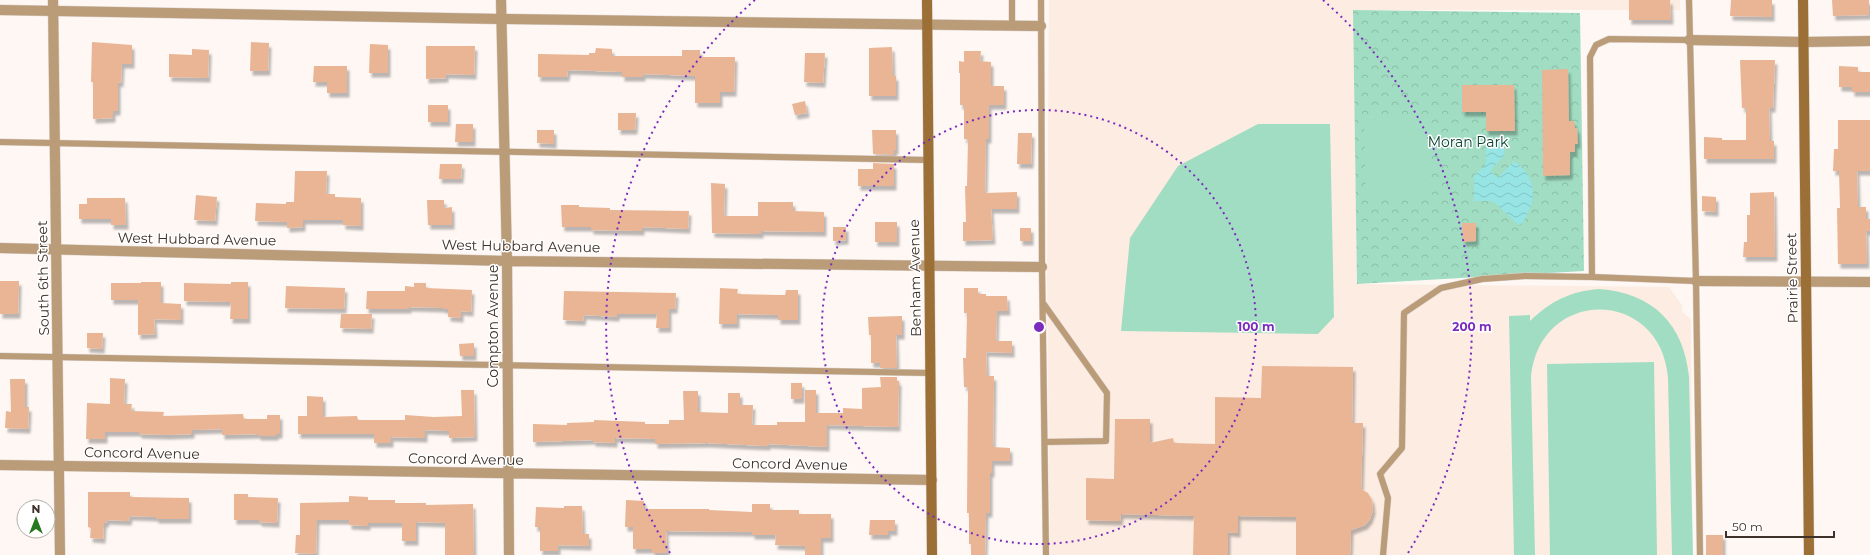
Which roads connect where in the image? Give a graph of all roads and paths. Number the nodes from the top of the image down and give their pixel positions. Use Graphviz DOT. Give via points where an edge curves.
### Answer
graph roads {
  1 [pos="53,0"];
  2 [pos="501,0"];
  3 [pos="927,0"];
  4 [pos="1012,0"];
  5 [pos="1041,0"];
  6 [pos="1689,0"];
  7 [pos="1803,0"];
  8 [pos="0,10"];
  9 [pos="53,11"];
  10 [pos="501,19"];
  11 [pos="927,24"];
  12 [pos="1012,25"];
  13 [pos="1041,26"];
  14 [pos="1689,40"];
  15 [pos="1870,41"];
  16 [pos="1804,42"];
  17 [pos="0,142"];
  18 [pos="56,144"];
  19 [pos="504,151"];
  20 [pos="928,160"];
  21 [pos="0,248"];
  22 [pos="57,249"];
  23 [pos="507,261"];
  24 [pos="929,266"];
  25 [pos="1042,267"];
  26 [pos="1592,277"];
  27 [pos="1696,281"];
  28 [pos="1806,282"];
  29 [pos="1870,282"];
  30 [pos="1042,303"];
  31 [pos="0,356"];
  32 [pos="58,358"];
  33 [pos="508,365"];
  34 [pos="931,373"];
  35 [pos="1045,442"];
  36 [pos="0,464"];
  37 [pos="60,466"];
  38 [pos="508,474"];
  39 [pos="932,480"];
  40 [pos="60,555"];
  41 [pos="509,555"];
  42 [pos="932,555"];
  43 [pos="1046,555"];
  44 [pos="1383,555"];
  45 [pos="1700,555"];
  46 [pos="1809,555"];
  1 -- 9 [label="street, South 6th Street"];
  2 -- 10 [label="street, Compton Avenue"];
  3 -- 11 [label="main road, Benham Avenue"];
  4 -- 12 [label="lane"];
  5 -- 13 [label="lane"];
  6 -- 14 [label="lane"];
  7 -- 16 [label="main road, Prairie Street"];
  8 -- 9 [label="street"];
  9 -- 10 [label="street"];
  9 -- 18 [label="street, South 6th Street"];
  10 -- 11 [label="street"];
  10 -- 19 [label="street, Compton Avenue"];
  11 -- 12 [label="street"];
  11 -- 20 [label="main road, Benham Avenue"];
  12 -- 13 [label="street"];
  13 -- 25 [label="lane"];
  14 -- 16 [label="street"];
  14 -- 26 [label="lane" via="1609,39 1596,45 1590,57"];
  14 -- 27 [label="lane"];
  15 -- 16 [label="street"];
  16 -- 28 [label="main road, Prairie Street"];
  17 -- 18 [label="lane"];
  18 -- 19 [label="lane"];
  18 -- 22 [label="street, South 6th Street"];
  19 -- 20 [label="lane"];
  19 -- 23 [label="street, Compton Avenue"];
  20 -- 24 [label="main road, Benham Avenue"];
  21 -- 22 [label="street, West Hubbard Avenue"];
  22 -- 23 [label="street, West Hubbard Avenue"];
  22 -- 32 [label="street, South 6th Street"];
  23 -- 24 [label="street, West Hubbard Avenue"];
  23 -- 33 [label="street, Compton Avenue"];
  24 -- 25 [label="street, West Hubbard Avenue"];
  24 -- 34 [label="main road, Benham Avenue"];
  25 -- 30 [label="lane"];
  26 -- 27 [label="lane"];
  26 -- 44 [label="lane" via="1525,276 1482,279 1441,288 1404,313 1402,448 1380,474 1388,498"];
  27 -- 28 [label="street"];
  27 -- 45 [label="lane"];
  28 -- 29 [label="street"];
  28 -- 46 [label="main road, Prairie Street"];
  30 -- 35 [label="lane"];
  30 -- 35 [label="lane" via="1107,393 1106,441"];
  31 -- 32 [label="lane"];
  32 -- 33 [label="lane"];
  32 -- 37 [label="street, South 6th Street"];
  33 -- 34 [label="lane"];
  33 -- 38 [label="street, Compton Avenue"];
  34 -- 39 [label="main road, Benham Avenue"];
  35 -- 43 [label="lane"];
  36 -- 37 [label="street, Concord Avenue"];
  37 -- 38 [label="street, Concord Avenue"];
  37 -- 40 [label="street, South 6th Street"];
  38 -- 39 [label="street, Concord Avenue"];
  38 -- 41 [label="street, Compton Avenue"];
  39 -- 42 [label="main road, Benham Avenue"];
}
